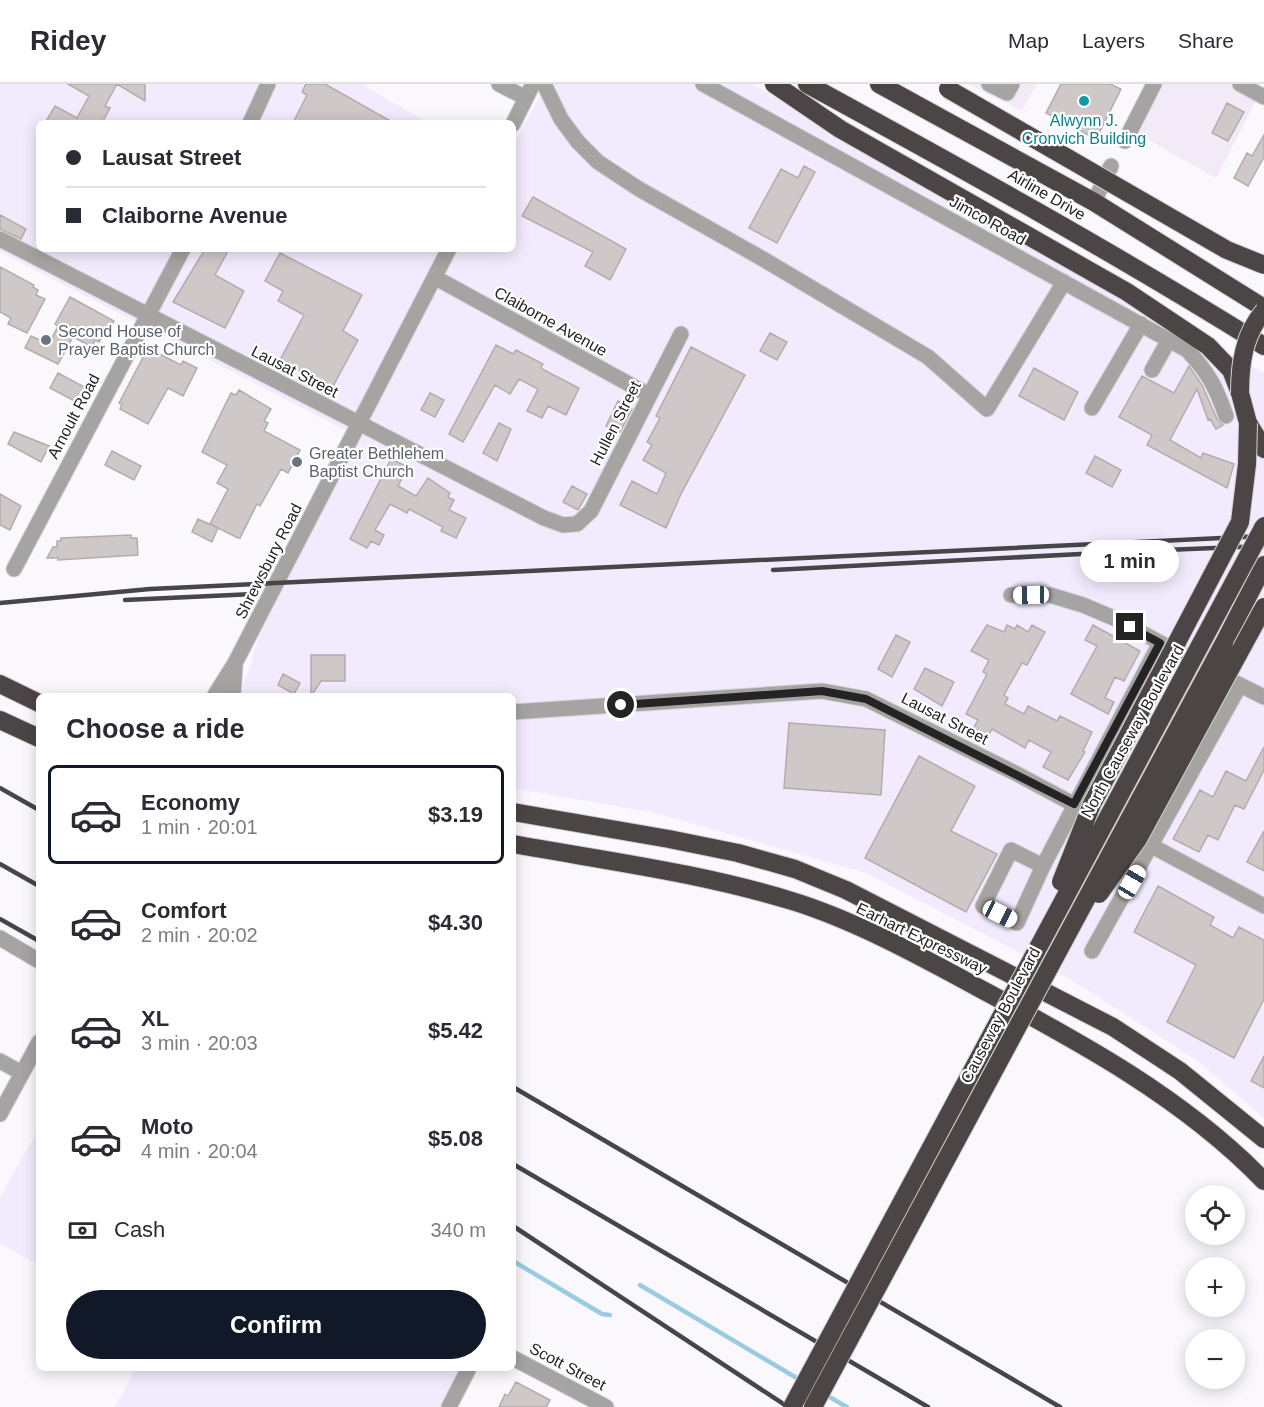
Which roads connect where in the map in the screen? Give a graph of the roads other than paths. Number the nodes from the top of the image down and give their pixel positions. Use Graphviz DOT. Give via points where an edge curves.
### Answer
graph roads {
  1 [pos="268,84"];
  2 [pos="499,84"];
  3 [pos="533,84"];
  4 [pos="544,84"];
  5 [pos="703,84"];
  6 [pos="774,84"];
  7 [pos="807,84"];
  8 [pos="879,84"];
  9 [pos="989,84"];
  10 [pos="1012,84"];
  11 [pos="1154,84"];
  12 [pos="1240,84"];
  13 [pos="943,87"];
  14 [pos="1264,97"];
  15 [pos="526,98"];
  16 [pos="251,120"];
  17 [pos="515,120"];
  18 [pos="1125,141"];
  19 [pos="1111,166"];
  20 [pos="1094,202"];
  21 [pos="0,239"];
  22 [pos="36,251"];
  23 [pos="38,252"];
  24 [pos="181,252"];
  25 [pos="444,252"];
  26 [pos="1264,265"];
  27 [pos="436,278"];
  28 [pos="1064,282"];
  29 [pos="1264,310"];
  30 [pos="147,315"];
  31 [pos="1141,324"];
  32 [pos="681,334"];
  33 [pos="1169,340"];
  34 [pos="1264,346"];
  35 [pos="1152,370"];
  36 [pos="1240,393"];
  37 [pos="649,395"];
  38 [pos="1092,408"];
  39 [pos="1226,416"];
  40 [pos="1248,423"];
  41 [pos="360,425"];
  42 [pos="1264,449"];
  43 [pos="577,524"];
  44 [pos="1264,526"];
  45 [pos="1264,565"];
  46 [pos="14,569"];
  47 [pos="1011,595"];
  48 [pos="1264,607"];
  49 [pos="1160,643"];
  50 [pos="235,663"];
  51 [pos="0,684"];
  52 [pos="1240,685"];
  53 [pos="216,693"];
  54 [pos="233,693"];
  55 [pos="1264,697"];
  56 [pos="36,701"];
  57 [pos="516,712"];
  58 [pos="0,720"];
  59 [pos="36,737"];
  60 [pos="1074,804"];
  61 [pos="516,813"];
  62 [pos="516,845"];
  63 [pos="1152,847"];
  64 [pos="1043,866"];
  65 [pos="1264,906"];
  66 [pos="0,938"];
  67 [pos="1092,951"];
  68 [pos="1033,954"];
  69 [pos="36,959"];
  70 [pos="1044,975"];
  71 [pos="36,1047"];
  72 [pos="0,1061"];
  73 [pos="22,1073"];
  74 [pos="0,1114"];
  75 [pos="1264,1140"];
  76 [pos="1264,1181"];
  77 [pos="516,1360"];
  78 [pos="467,1371"];
  79 [pos="449,1407"];
  80 [pos="606,1407"];
  81 [pos="792,1407"];
  82 [pos="813,1407"];
  1 -- 16 [label="street"];
  2 -- 15 [label="street"];
  3 -- 15 [label="street"];
  4 -- 28 [label="street" via="561,119 598,162 928,357 987,409"];
  5 -- 28 [label="street, Jimco Road"];
  6 -- 36 [label="highway" via="883,155 1127,292 1209,346 1231,370"];
  7 -- 34 [label="highway, Airline Drive" via="1065,227"];
  8 -- 20 [label="highway, Airline Drive"];
  9 -- 10 [label="street" via="1007,93"];
  11 -- 18 [label="street"];
  12 -- 14 [label="street"];
  13 -- 26 [label="highway, bridge" via="1227,250"];
  15 -- 17 [label="street"];
  19 -- 20 [label="street"];
  20 -- 29 [label="highway, Airline Drive"];
  21 -- 22 [label="street, Lausat Street"];
  23 -- 30 [label="street, Lausat Street"];
  24 -- 30 [label="street, Arnoult Road"];
  25 -- 27 [label="street, Shrewsbury Road"];
  27 -- 37 [label="street, Claiborne Avenue"];
  27 -- 41 [label="street, Shrewsbury Road"];
  28 -- 31 [label="street, Jimco Road"];
  29 -- 36 [label="highway, bridge" via="1243,353"];
  30 -- 41 [label="street, Lausat Street"];
  30 -- 46 [label="street, Arnoult Road"];
  31 -- 33 [label="street, Jimco Road"];
  31 -- 38 [label="street"];
  32 -- 37 [label="street, Hullen Street"];
  33 -- 35 [label="street"];
  33 -- 39 [label="street, Jimco Road" via="1187,350 1205,368"];
  36 -- 40 [label="highway"];
  37 -- 43 [label="street, Hullen Street" via="591,511"];
  40 -- 42 [label="highway"];
  40 -- 68 [label="highway, bridge" via="1240,522 1092,804"];
  41 -- 43 [label="street, Lausat Street" via="544,518 563,525"];
  41 -- 50 [label="street, Shrewsbury Road"];
  44 -- 68 [label="highway, North Causeway Boulevard, bridge"];
  45 -- 70 [label="highway, Causeway Boulevard, bridge"];
  47 -- 49 [label="street" via="1050,595 1083,605"];
  48 -- 70 [label="highway, bridge" via="1138,839"];
  49 -- 52 [label="street"];
  49 -- 60 [label="street"];
  50 -- 53 [label="street, Shrewsbury Road"];
  50 -- 54 [label="street"];
  51 -- 56 [label="highway"];
  52 -- 55 [label="street"];
  52 -- 63 [label="street"];
  57 -- 60 [label="street, Lausat Street" via="822,691 866,699"];
  58 -- 59 [label="highway"];
  60 -- 63 [label="street, Lausat Street"];
  60 -- 64 [label="street"];
  61 -- 75 [label="highway, Earhart Expressway" via="738,853 795,869 846,890 1113,1027 1180,1071"];
  62 -- 76 [label="highway, Earhart Expressway" via="712,879 795,902 899,946 1060,1030 1169,1101 1238,1154"];
  63 -- 65 [label="street, Lausat Street"];
  63 -- 67 [label="street"];
  64 -- 64 [label="street" via="1011,850 983,906 1017,923"];
  66 -- 69 [label="street"];
  68 -- 81 [label="highway, Causeway Boulevard, bridge"];
  70 -- 82 [label="highway, Causeway Boulevard, bridge"];
  71 -- 73 [label="street"];
  72 -- 73 [label="street"];
  73 -- 74 [label="street"];
  77 -- 80 [label="street, Scott Street"];
  78 -- 79 [label="street"];
}
